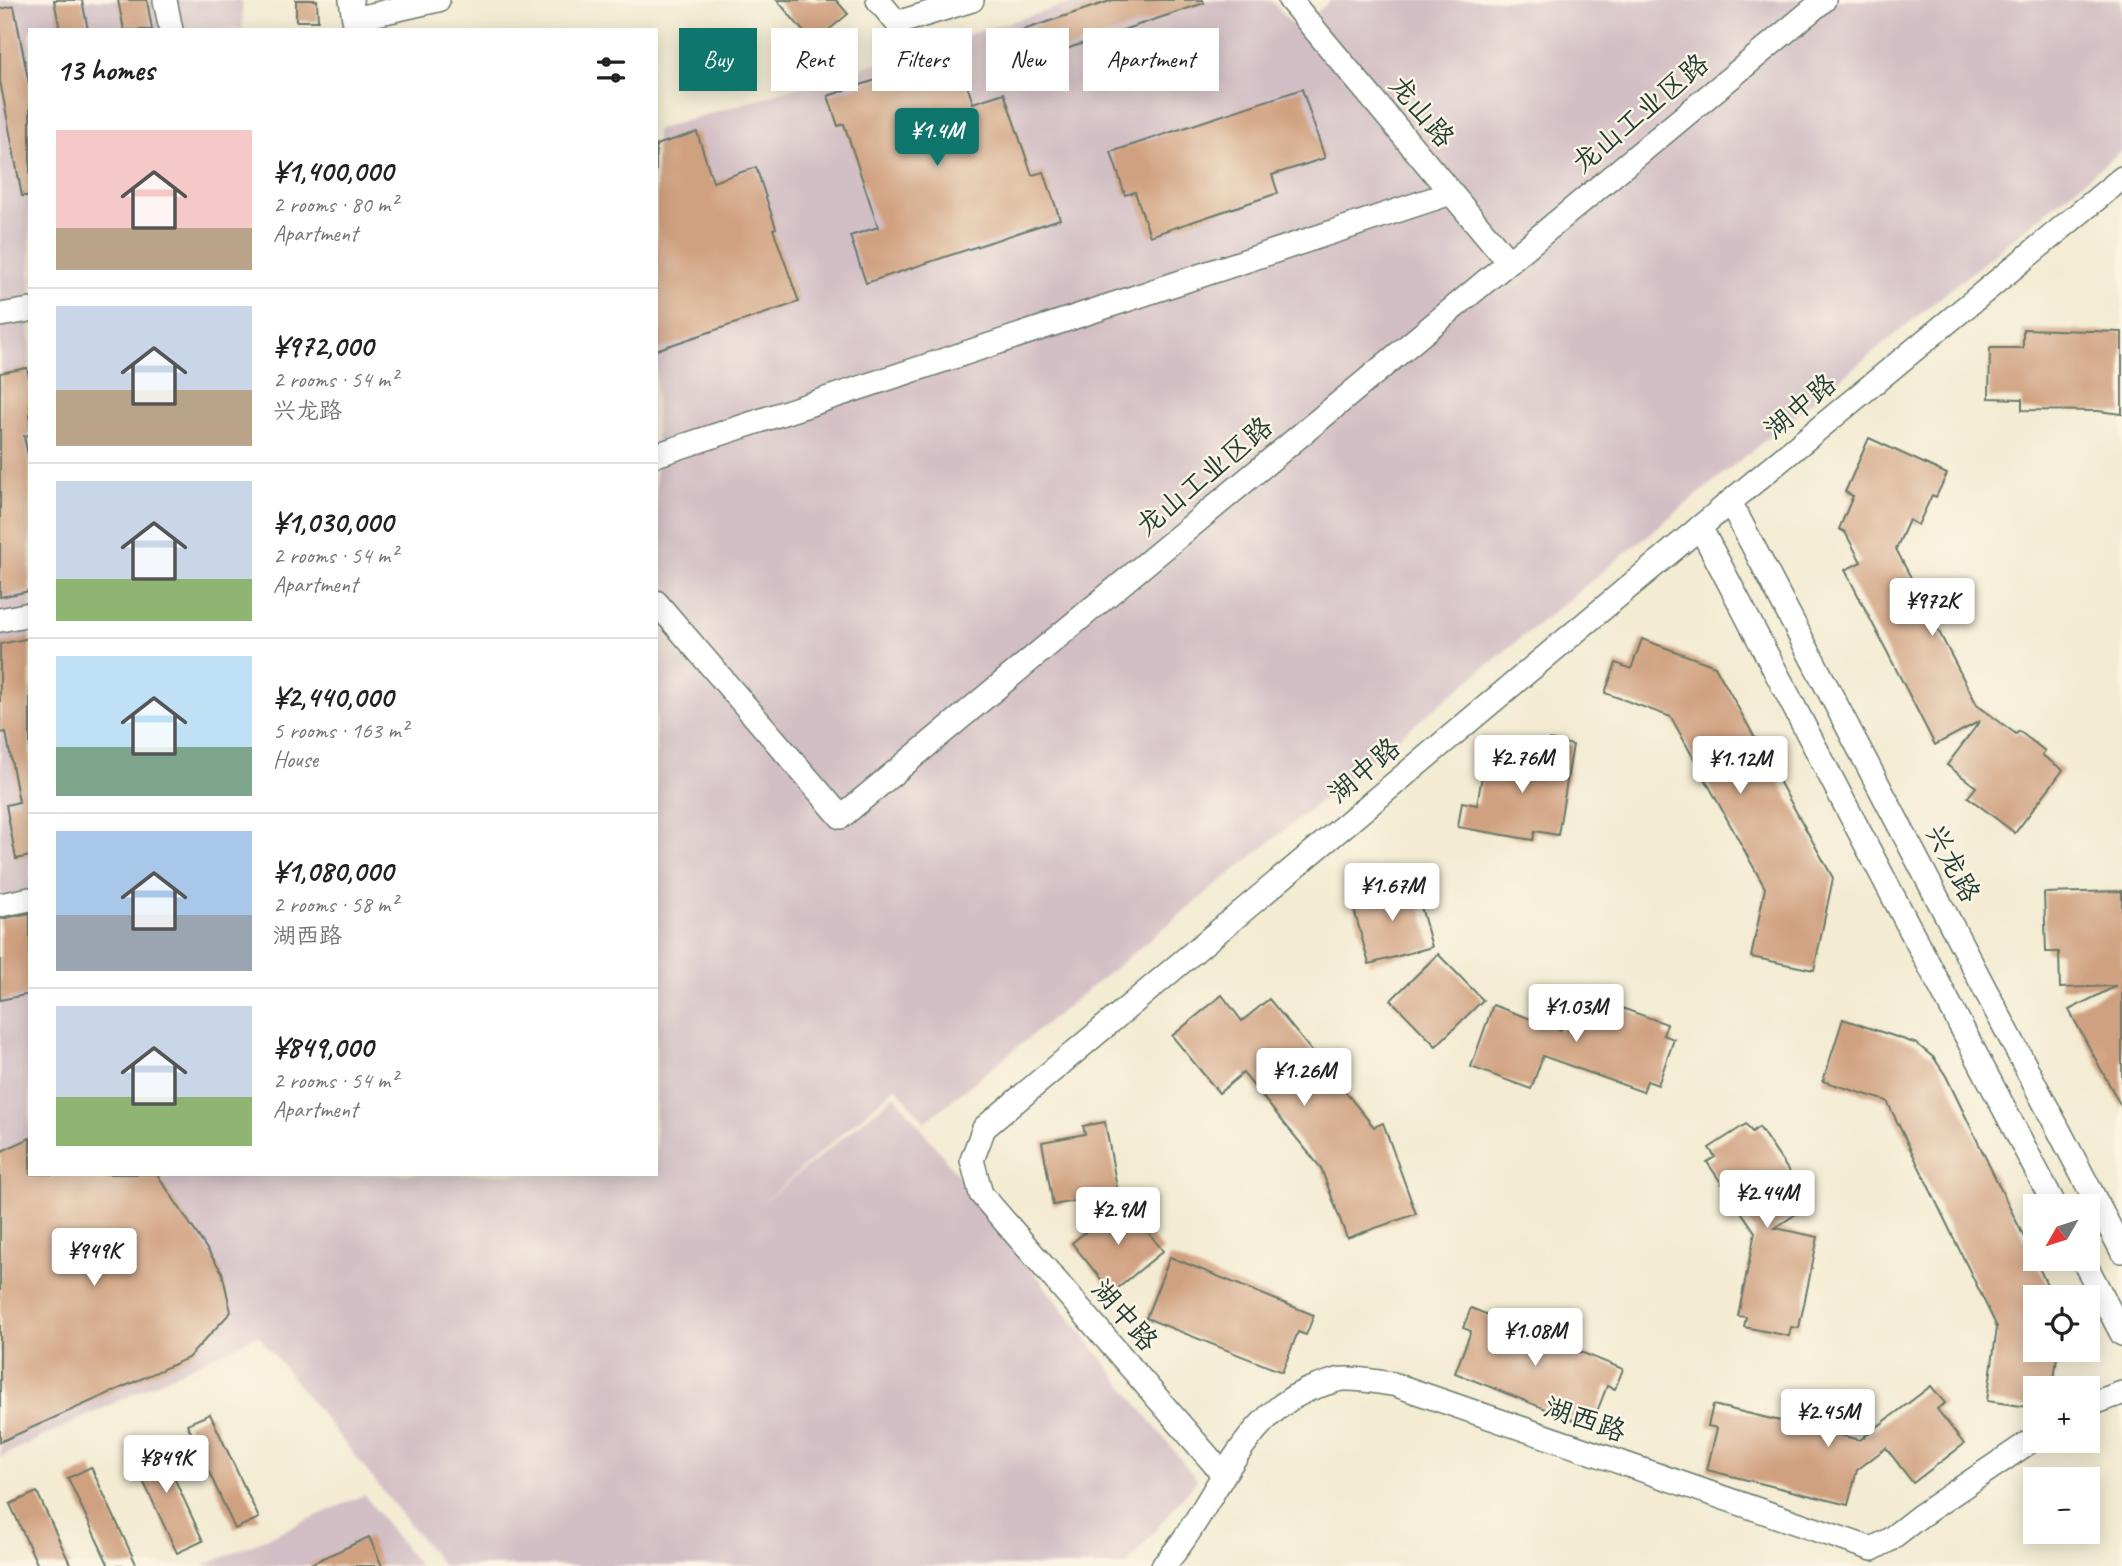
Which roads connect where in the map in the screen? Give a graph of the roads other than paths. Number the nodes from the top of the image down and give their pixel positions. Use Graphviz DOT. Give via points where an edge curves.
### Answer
graph roads {
  1 [pos="165,0"];
  2 [pos="351,0"];
  3 [pos="438,0"];
  4 [pos="878,0"];
  5 [pos="972,0"];
  6 [pos="1290,0"];
  7 [pos="1824,0"];
  8 [pos="171,28"];
  9 [pos="2122,178"];
  10 [pos="1451,193"];
  11 [pos="1508,261"];
  12 [pos="28,310"];
  13 [pos="0,315"];
  14 [pos="658,454"];
  15 [pos="1730,502"];
  16 [pos="1700,527"];
  17 [pos="658,604"];
  18 [pos="28,614"];
  19 [pos="0,620"];
  20 [pos="1,899"];
  21 [pos="28,899"];
  22 [pos="2049,1194"];
  23 [pos="2122,1251"];
  24 [pos="2089,1271"];
  25 [pos="2122,1334"];
  26 [pos="2122,1393"];
  27 [pos="2100,1401"];
  28 [pos="2023,1446"];
  29 [pos="1223,1474"];
  30 [pos="1163,1566"];
  1 -- 8 [label="street"];
  2 -- 3 [label="street" via="354,19"];
  4 -- 5 [label="street" via="897,23"];
  6 -- 10 [label="street, 龙山路"];
  7 -- 11 [label="street, 龙山工业区路"];
  9 -- 15 [label="street, 湖中路"];
  10 -- 11 [label="street, 龙山路"];
  10 -- 14 [label="street"];
  11 -- 17 [label="street, 龙山工业区路" via="841,817"];
  12 -- 13 [label="street"];
  15 -- 16 [label="street, 湖中路"];
  15 -- 23 [label="street, 兴龙路"];
  16 -- 22 [label="street"];
  16 -- 29 [label="street, 湖中路" via="984,1128 972,1160 981,1194"];
  18 -- 19 [label="street"];
  20 -- 21 [label="street"];
  24 -- 25 [label="street"];
  26 -- 27 [label="street"];
  28 -- 29 [label="street, 湖西路" via="1872,1549 1393,1384 1342,1379 1300,1392 1264,1421"];
  29 -- 30 [label="street, 湖西路" via="1179,1548"];
}
